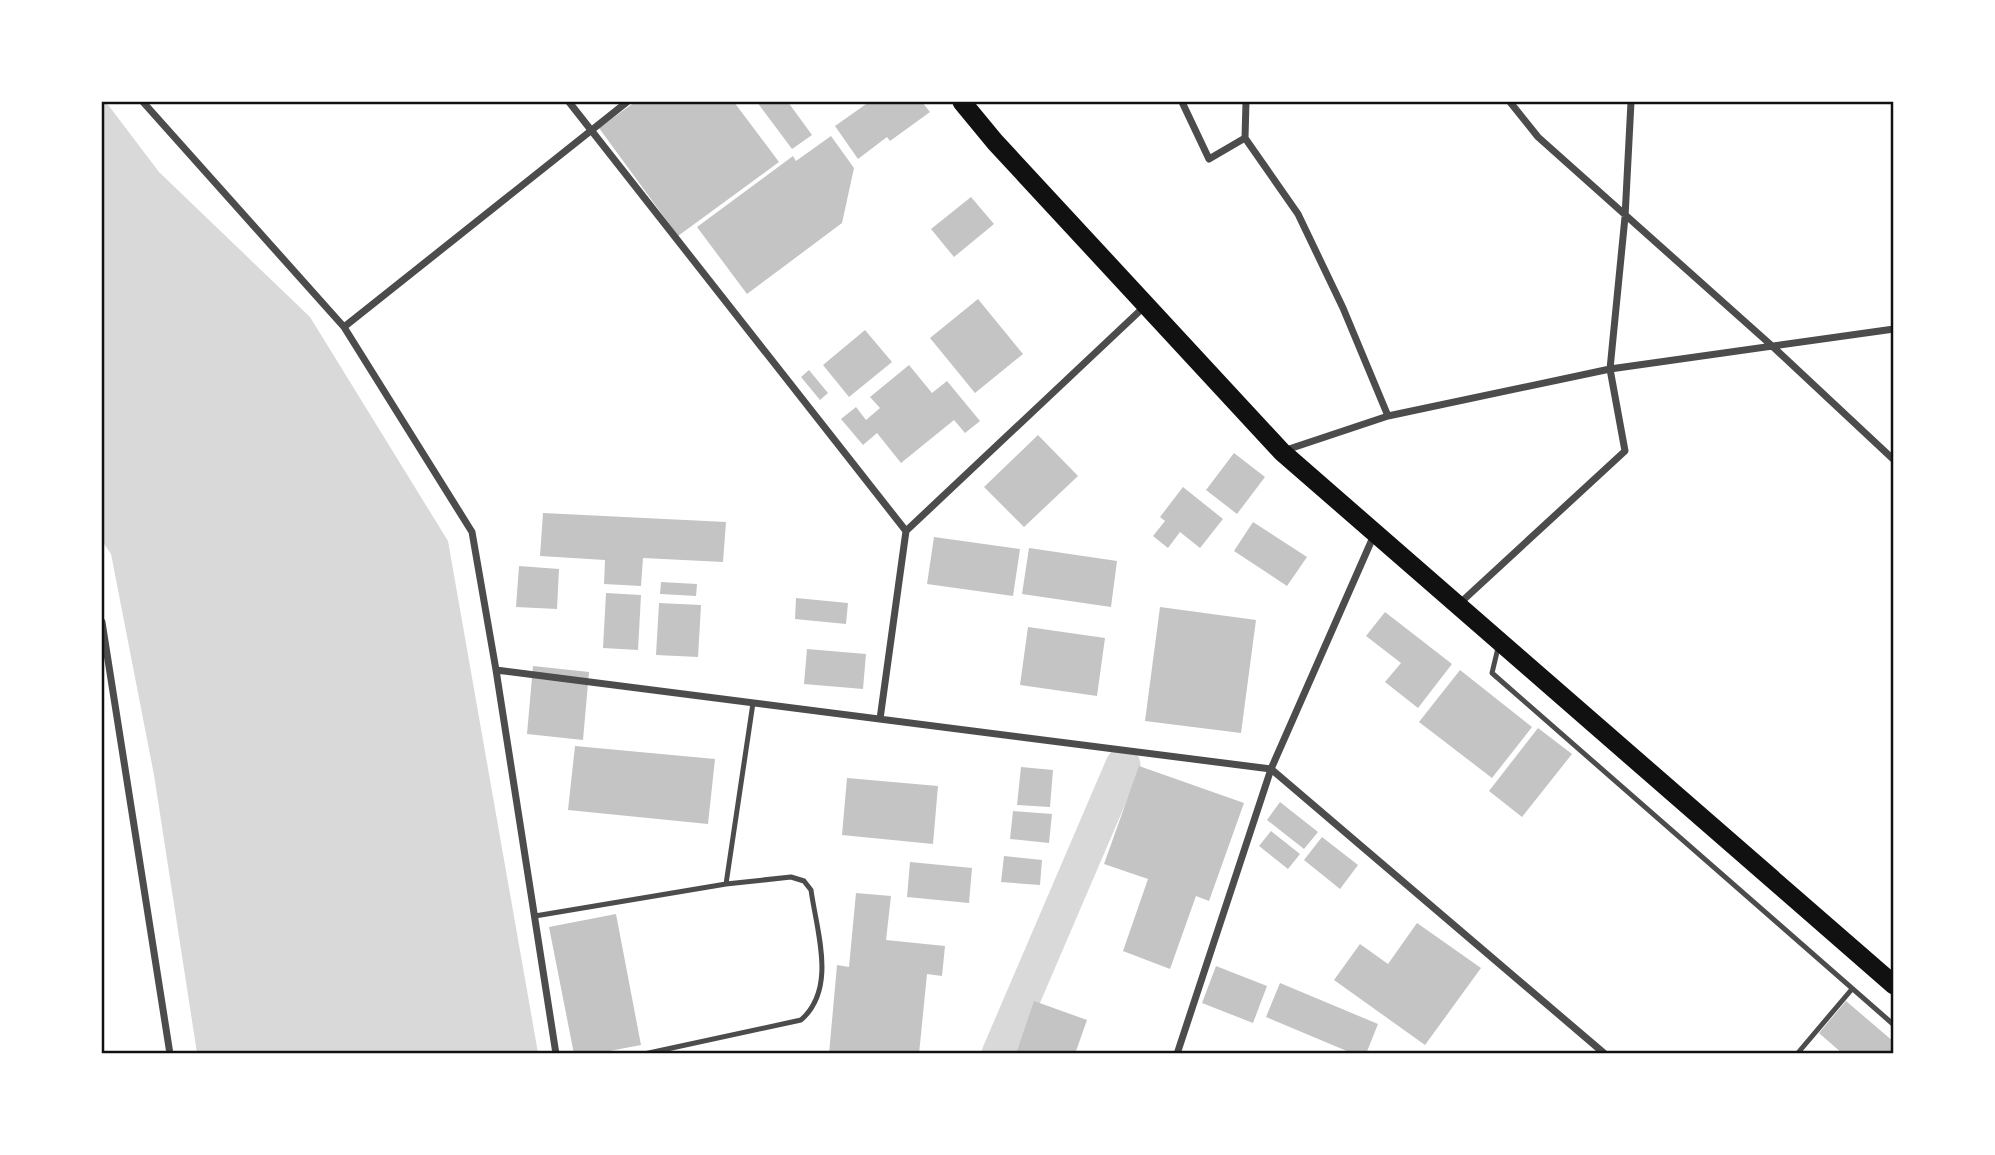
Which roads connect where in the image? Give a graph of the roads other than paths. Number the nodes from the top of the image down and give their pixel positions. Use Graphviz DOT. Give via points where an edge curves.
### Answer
graph roads {
  1 [pos="143,102"];
  2 [pos="569,102"];
  3 [pos="627,102"];
  4 [pos="962,102"];
  5 [pos="1182,102"];
  6 [pos="1246,102"];
  7 [pos="1510,102"];
  8 [pos="1631,102"];
  9 [pos="591,129"];
  10 [pos="1245,138"];
  11 [pos="1625,217"];
  12 [pos="1146,305"];
  13 [pos="344,327"];
  14 [pos="1894,329"];
  15 [pos="1771,345"];
  16 [pos="1610,369"];
  17 [pos="1388,416"];
  18 [pos="1282,452"];
  19 [pos="1894,460"];
  20 [pos="906,531"];
  21 [pos="1374,534"];
  22 [pos="1456,606"];
  23 [pos="102,622"];
  24 [pos="1499,644"];
  25 [pos="496,670"];
  26 [pos="753,703"];
  27 [pos="880,719"];
  28 [pos="1271,769"];
  29 [pos="726,884"];
  30 [pos="535,916"];
  31 [pos="1894,985"];
  32 [pos="1852,989"];
  33 [pos="1894,1025"];
  34 [pos="170,1054"];
  35 [pos="556,1054"];
  36 [pos="643,1054"];
  37 [pos="1177,1054"];
  38 [pos="1605,1054"];
  39 [pos="1797,1054"];
  1 -- 13 [label="street"];
  2 -- 9 [label="street"];
  3 -- 9 [label="street"];
  4 -- 12 [label="highway"];
  5 -- 10 [label="street" via="1209,159"];
  6 -- 10 [label="street"];
  7 -- 11 [label="street" via="1538,137"];
  8 -- 11 [label="street"];
  9 -- 13 [label="street"];
  9 -- 20 [label="street"];
  10 -- 17 [label="street" via="1298,215"];
  11 -- 15 [label="street"];
  11 -- 16 [label="street"];
  12 -- 18 [label="highway"];
  12 -- 20 [label="street"];
  13 -- 25 [label="street" via="472,532"];
  14 -- 15 [label="street"];
  15 -- 16 [label="street"];
  15 -- 19 [label="street"];
  16 -- 17 [label="street"];
  16 -- 22 [label="street" via="1625,451"];
  17 -- 18 [label="street"];
  18 -- 21 [label="highway"];
  20 -- 27 [label="street"];
  21 -- 22 [label="highway"];
  21 -- 28 [label="street"];
  22 -- 24 [label="highway"];
  23 -- 34 [label="street"];
  24 -- 31 [label="highway"];
  24 -- 32 [label="lane" via="1492,673"];
  25 -- 26 [label="street"];
  25 -- 30 [label="street"];
  26 -- 27 [label="street"];
  26 -- 29 [label="lane"];
  27 -- 28 [label="street"];
  28 -- 37 [label="street"];
  28 -- 38 [label="street"];
  29 -- 30 [label="lane"];
  29 -- 36 [label="lane" via="791,877 804,881 811,890 823,980 815,1007 801,1020"];
  30 -- 35 [label="street"];
  32 -- 33 [label="lane"];
  32 -- 39 [label="lane"];
}
